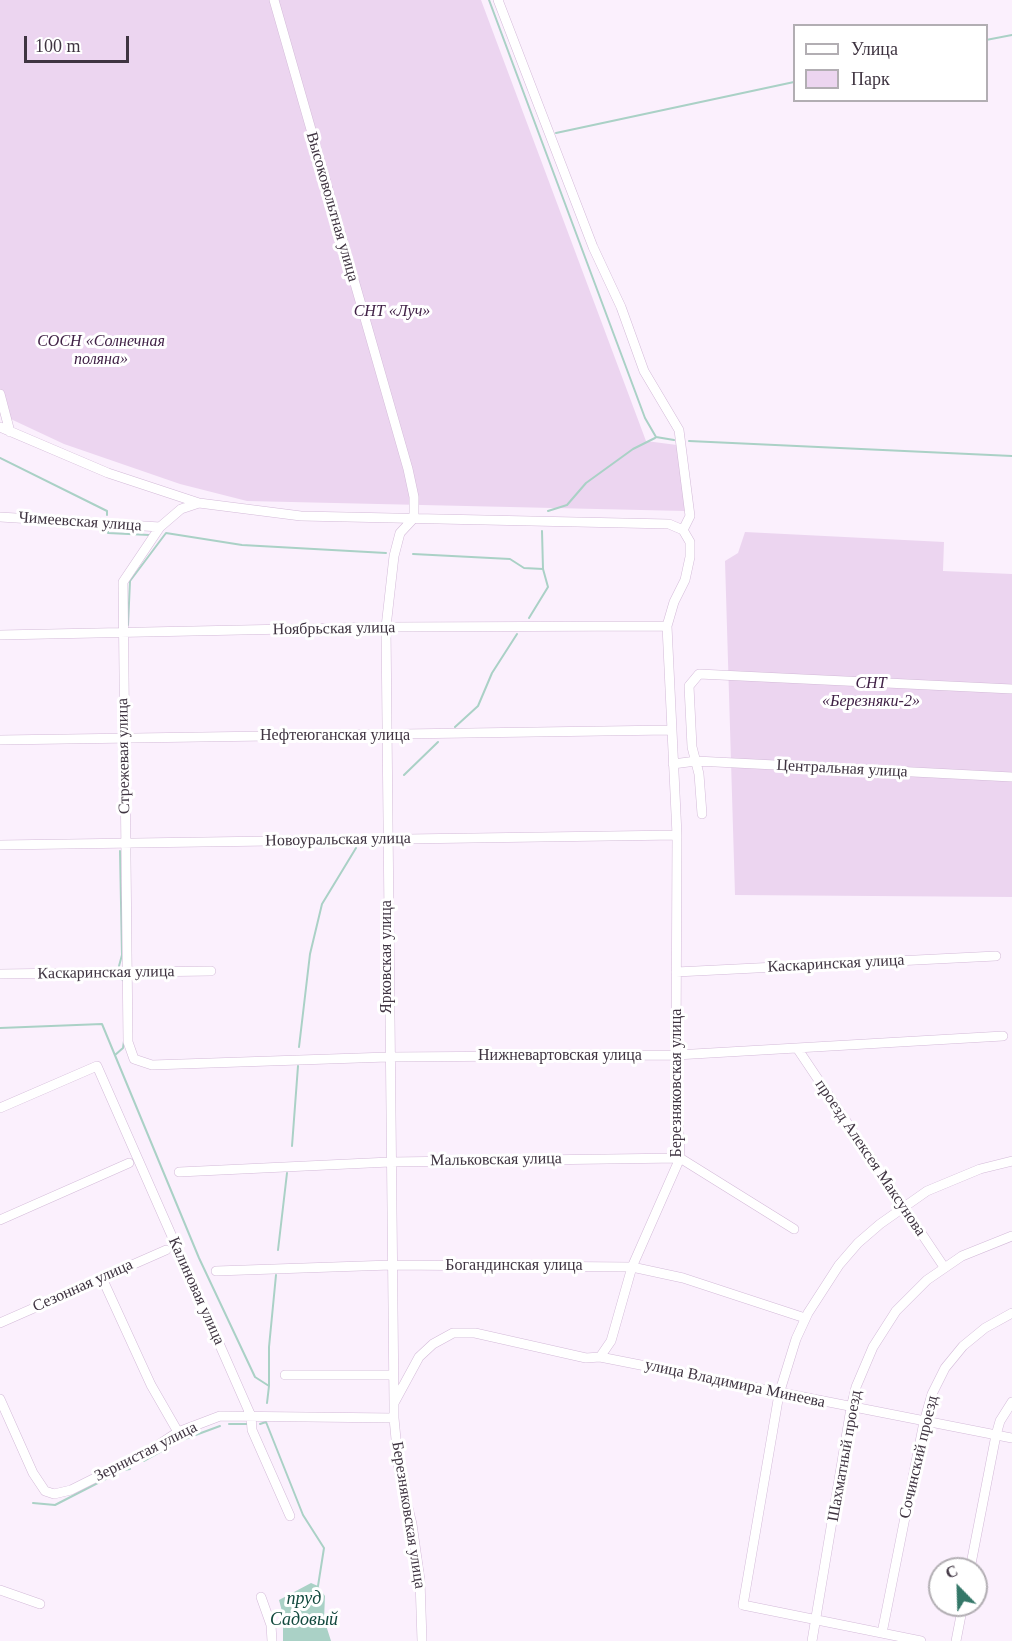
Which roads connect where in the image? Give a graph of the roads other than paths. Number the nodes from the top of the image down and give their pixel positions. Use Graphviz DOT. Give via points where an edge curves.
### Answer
graph roads {
  1 [pos="274,0"];
  2 [pos="498,0"];
  3 [pos="0,394"];
  4 [pos="0,427"];
  5 [pos="10,432"];
  6 [pos="199,503"];
  7 [pos="0,517"];
  8 [pos="414,518"];
  9 [pos="160,527"];
  10 [pos="683,530"];
  11 [pos="667,626"];
  12 [pos="386,627"];
  13 [pos="122,634"];
  14 [pos="0,635"];
  15 [pos="1012,689"];
  16 [pos="670,730"];
  17 [pos="386,736"];
  18 [pos="123,737"];
  19 [pos="0,740"];
  20 [pos="696,761"];
  21 [pos="673,764"];
  22 [pos="1012,777"];
  23 [pos="702,814"];
  24 [pos="677,835"];
  25 [pos="386,839"];
  26 [pos="125,843"];
  27 [pos="0,845"];
  28 [pos="996,956"];
  29 [pos="211,971"];
  30 [pos="127,972"];
  31 [pos="676,972"];
  32 [pos="0,974"];
  33 [pos="1003,1036"];
  34 [pos="128,1042"];
  35 [pos="797,1048"];
  36 [pos="676,1055"];
  37 [pos="388,1057"];
  38 [pos="0,1108"];
  39 [pos="680,1158"];
  40 [pos="1012,1161"];
  41 [pos="390,1162"];
  42 [pos="129,1164"];
  43 [pos="179,1172"];
  44 [pos="903,1206"];
  45 [pos="0,1220"];
  46 [pos="794,1229"];
  47 [pos="1012,1236"];
  48 [pos="166,1250"];
  49 [pos="391,1265"];
  50 [pos="632,1267"];
  51 [pos="944,1267"];
  52 [pos="216,1271"];
  53 [pos="102,1278"];
  54 [pos="1012,1313"];
  55 [pos="805,1318"];
  56 [pos="0,1323"];
  57 [pos="600,1357"];
  58 [pos="285,1375"];
  59 [pos="393,1375"];
  60 [pos="779,1394"];
  61 [pos="0,1399"];
  62 [pos="1012,1402"];
  63 [pos="394,1403"];
  64 [pos="851,1408"];
  65 [pos="251,1416"];
  66 [pos="394,1418"];
  67 [pos="924,1422"];
  68 [pos="178,1432"];
  69 [pos="996,1435"];
  70 [pos="1012,1438"];
  71 [pos="290,1516"];
  72 [pos="972,1557"];
  73 [pos="0,1590"];
  74 [pos="261,1598"];
  75 [pos="40,1604"];
  76 [pos="961,1617"];
  77 [pos="816,1621"];
  78 [pos="882,1633"];
  79 [pos="272,1641"];
  80 [pos="422,1641"];
  81 [pos="812,1641"];
  82 [pos="921,1641"];
  83 [pos="956,1641"];
  1 -- 8 [label="street, Высоковольтная улица" via="408,469"];
  2 -- 10 [label="street" via="644,371 679,430 690,516"];
  3 -- 5 [label="street"];
  4 -- 5 [label="street"];
  5 -- 6 [label="street" via="108,473"];
  6 -- 8 [label="street" via="301,516"];
  6 -- 9 [label="street, Стрежевая улица" via="181,509"];
  7 -- 9 [label="street, Чимеевская улица"];
  8 -- 10 [label="street" via="669,524"];
  8 -- 12 [label="street, Ярковская улица" via="400,533 394,556"];
  9 -- 13 [label="street, Стрежевая улица" via="123,582"];
  10 -- 11 [label="street, Березняковская улица" via="690,542 690,557"];
  11 -- 12 [label="street, Ноябрьская улица"];
  11 -- 16 [label="street, Березняковская улица"];
  12 -- 13 [label="street, Ноябрьская улица"];
  12 -- 17 [label="street, Ярковская улица"];
  13 -- 14 [label="street, Ноябрьская улица"];
  13 -- 18 [label="street, Стрежевая улица"];
  15 -- 20 [label="street" via="699,674 689,686"];
  16 -- 17 [label="street, Нефтеюганская улица"];
  16 -- 21 [label="street, Березняковская улица"];
  17 -- 18 [label="street, Нефтеюганская улица"];
  17 -- 25 [label="street, Ярковская улица"];
  18 -- 19 [label="street, Нефтеюганская улица"];
  18 -- 26 [label="street, Стрежевая улица"];
  20 -- 21 [label="street, Центральная улица"];
  20 -- 22 [label="street, Центральная улица"];
  20 -- 23 [label="street"];
  21 -- 24 [label="street, Березняковская улица"];
  24 -- 25 [label="street, Новоуральская улица"];
  24 -- 31 [label="street, Березняковская улица"];
  25 -- 26 [label="street, Новоуральская улица"];
  25 -- 37 [label="street, Ярковская улица"];
  26 -- 27 [label="street, Новоуральская улица"];
  26 -- 30 [label="street, Стрежевая улица"];
  28 -- 31 [label="street, Каскаринская улица"];
  29 -- 30 [label="street, Каскаринская улица"];
  30 -- 32 [label="street, Каскаринская улица"];
  30 -- 34 [label="street, Стрежевая улица"];
  31 -- 36 [label="street, Березняковская улица"];
  33 -- 35 [label="street, Нижневартовская улица"];
  34 -- 37 [label="street, Нижневартовская улица" via="134,1059 152,1065"];
  35 -- 36 [label="street, Нижневартовская улица"];
  35 -- 44 [label="street, проезд Алексея Максунова"];
  36 -- 37 [label="street, Нижневартовская улица"];
  36 -- 39 [label="street, Березняковская улица"];
  37 -- 41 [label="street, Ярковская улица"];
  38 -- 65 [label="street, Калиновая улица" via="97,1066"];
  39 -- 41 [label="street, Мальковская улица"];
  39 -- 46 [label="street"];
  39 -- 50 [label="street, Березняковская улица"];
  40 -- 44 [label="street" via="953,1179"];
  41 -- 43 [label="street, Мальковская улица"];
  41 -- 49 [label="street, Ярковская улица"];
  42 -- 45 [label="street"];
  44 -- 51 [label="street, проезд Алексея Максунова"];
  44 -- 55 [label="street" via="839,1265"];
  47 -- 51 [label="street, Шахматный проезд" via="982,1246"];
  48 -- 53 [label="street, Сезонная улица"];
  49 -- 50 [label="street, Богандинская улица"];
  49 -- 52 [label="street, Богандинская улица"];
  49 -- 59 [label="street, Ярковская улица"];
  50 -- 55 [label="street, Богандинская улица" via="684,1278"];
  50 -- 57 [label="street, Березняковская улица" via="611,1341"];
  51 -- 64 [label="street, Шахматный проезд" via="911,1295 884,1328 864,1366"];
  53 -- 56 [label="street, Сезонная улица"];
  53 -- 68 [label="street" via="151,1385"];
  54 -- 67 [label="street, Сочинский проезд" via="985,1328 954,1357 932,1394"];
  55 -- 60 [label="street"];
  57 -- 60 [label="street, улица Владимира Минеева"];
  57 -- 63 [label="street, Березняковская улица" via="586,1359 475,1333 453,1333 419,1357"];
  58 -- 59 [label="street"];
  59 -- 63 [label="street, Ярковская улица"];
  60 -- 64 [label="street, улица Владимира Минеева"];
  60 -- 77 [label="street" via="743,1605"];
  61 -- 68 [label="street, Зернистая улица" via="33,1473 45,1491 54,1494 71,1490"];
  62 -- 69 [label="street"];
  63 -- 66 [label="street, Березняковская улица"];
  64 -- 67 [label="street, улица Владимира Минеева"];
  64 -- 77 [label="street, Шахматный проезд"];
  65 -- 66 [label="street, Зернистая улица"];
  65 -- 68 [label="street, Зернистая улица" via="220,1416"];
  65 -- 71 [label="street, Калиновая улица" via="252,1430"];
  66 -- 80 [label="street, Березняковская улица" via="399,1471 420,1580"];
  67 -- 69 [label="street, улица Владимира Минеева"];
  67 -- 78 [label="street, Сочинский проезд"];
  69 -- 70 [label="street, улица Владимира Минеева"];
  69 -- 72 [label="street"];
  73 -- 75 [label="street"];
  74 -- 79 [label="street"];
  76 -- 83 [label="street"];
  77 -- 78 [label="street"];
  77 -- 81 [label="street, Шахматный проезд"];
  78 -- 82 [label="street"];
}
